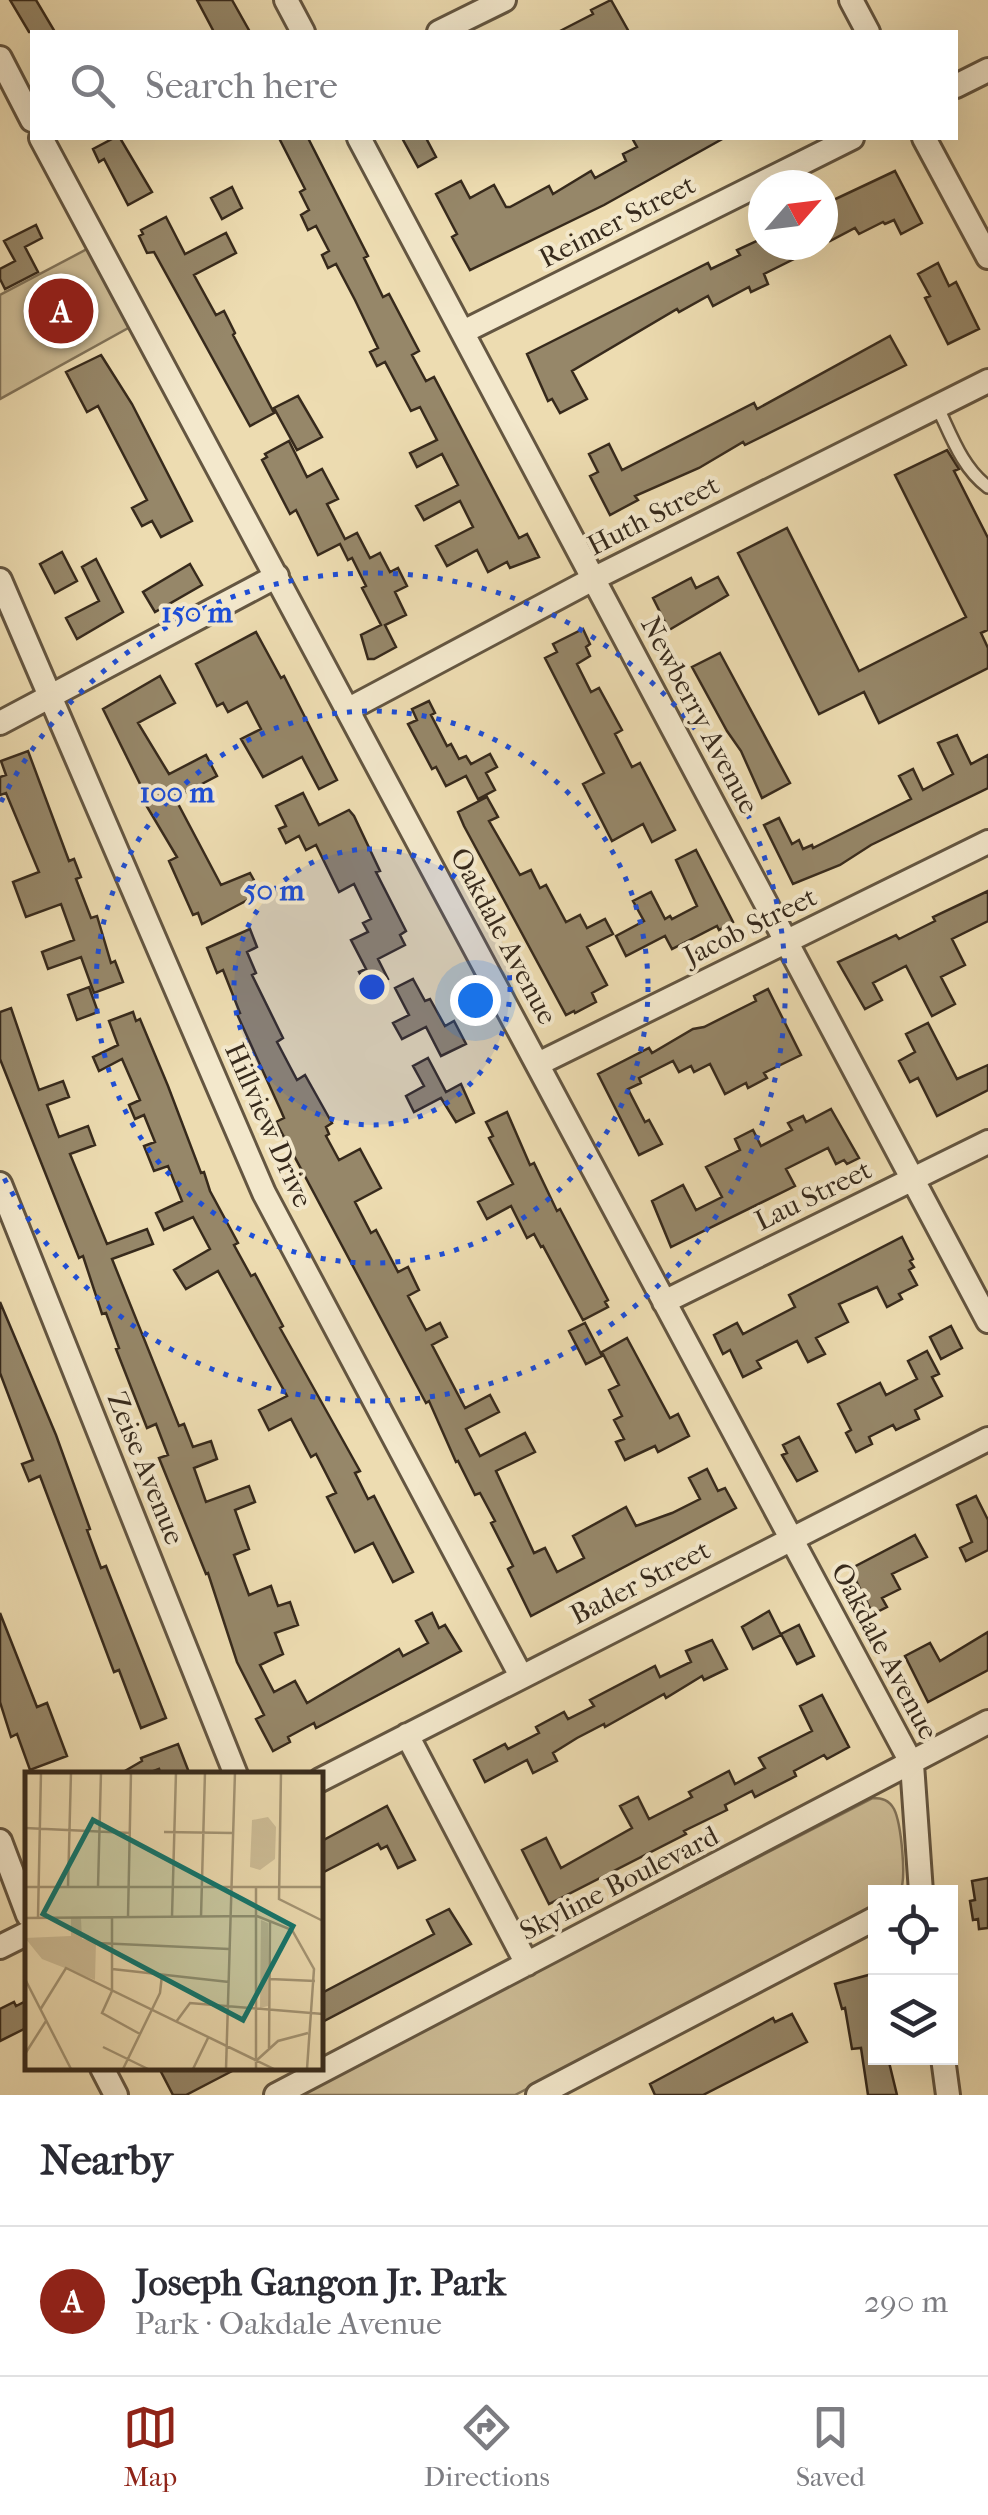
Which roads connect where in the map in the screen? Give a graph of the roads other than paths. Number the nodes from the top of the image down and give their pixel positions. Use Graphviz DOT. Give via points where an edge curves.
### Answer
graph roads {
  1 [pos="286,0"];
  2 [pos="504,0"];
  3 [pos="851,0"];
  4 [pos="302,30"];
  5 [pos="443,30"];
  6 [pos="867,30"];
  7 [pos="0,58"];
  8 [pos="988,70"];
  9 [pos="958,85"];
  10 [pos="30,116"];
  11 [pos="43,140"];
  12 [pos="360,140"];
  13 [pos="848,140"];
  14 [pos="925,140"];
  15 [pos="988,256"];
  16 [pos="463,332"];
  17 [pos="988,381"];
  18 [pos="938,406"];
  19 [pos="988,487"];
  20 [pos="277,576"];
  21 [pos="593,579"];
  22 [pos="0,580"];
  23 [pos="49,696"];
  24 [pos="349,709"];
  25 [pos="0,722"];
  26 [pos="988,842"];
  27 [pos="787,942"];
  28 [pos="538,1064"];
  29 [pos="988,1142"];
  30 [pos="913,1179"];
  31 [pos="0,1184"];
  32 [pos="22,1240"];
  33 [pos="0,1248"];
  34 [pos="664,1302"];
  35 [pos="988,1321"];
  36 [pos="988,1439"];
  37 [pos="790,1539"];
  38 [pos="521,1676"];
  39 [pos="988,1722"];
  40 [pos="408,1735"];
  41 [pos="912,1764"];
  42 [pos="235,1772"];
  43 [pos="322,1779"];
  44 [pos="0,1841"];
  45 [pos="921,1885"];
  46 [pos="25,1907"];
  47 [pos="868,1922"];
  48 [pos="25,1934"];
  49 [pos="0,1947"];
  50 [pos="527,1964"];
  51 [pos="944,2065"];
  52 [pos="103,2070"];
  53 [pos="116,2095"];
  54 [pos="276,2095"];
  55 [pos="538,2095"];
  56 [pos="948,2095"];
  1 -- 4 [label="street"];
  2 -- 5 [label="street"];
  3 -- 6 [label="street"];
  7 -- 10 [label="street"];
  8 -- 9 [label="street"];
  11 -- 20 [label="street, Oakdale Avenue"];
  12 -- 16 [label="street, Newberry Avenue"];
  13 -- 16 [label="street, Reimer Street"];
  14 -- 15 [label="street"];
  16 -- 21 [label="street, Newberry Avenue"];
  17 -- 18 [label="street, Huth Street"];
  18 -- 19 [label="lane" via="966,464"];
  18 -- 21 [label="street, Huth Street"];
  20 -- 23 [label="street"];
  20 -- 24 [label="street, Oakdale Avenue"];
  21 -- 24 [label="street, Huth Street"];
  21 -- 27 [label="street, Newberry Avenue"];
  22 -- 23 [label="street, Hillview Drive"];
  23 -- 25 [label="street"];
  23 -- 38 [label="street, Hillview Drive" via="264,1193"];
  24 -- 28 [label="street, Oakdale Avenue"];
  26 -- 27 [label="street, Jacob Street"];
  27 -- 28 [label="street, Jacob Street"];
  27 -- 30 [label="street, Newberry Avenue"];
  28 -- 34 [label="street, Oakdale Avenue"];
  29 -- 30 [label="street, Lau Street"];
  30 -- 34 [label="street, Lau Street"];
  30 -- 35 [label="street, Newberry Avenue"];
  31 -- 32 [label="street, Zeise Avenue"];
  32 -- 33 [label="street"];
  32 -- 42 [label="street, Zeise Avenue"];
  34 -- 37 [label="street, Oakdale Avenue"];
  36 -- 37 [label="street, Bader Street"];
  37 -- 38 [label="street, Bader Street"];
  37 -- 41 [label="street, Oakdale Avenue"];
  38 -- 40 [label="street, Bader Street"];
  39 -- 41 [label="street, Skyline Boulevard"];
  40 -- 43 [label="street, Bader Street"];
  40 -- 50 [label="street"];
  41 -- 45 [label="street"];
  41 -- 50 [label="street, Skyline Boulevard"];
  44 -- 46 [label="street"];
  47 -- 55 [label="street"];
  48 -- 49 [label="street"];
  50 -- 54 [label="street, Skyline Boulevard"];
  51 -- 56 [label="street"];
  52 -- 53 [label="street"];
}
